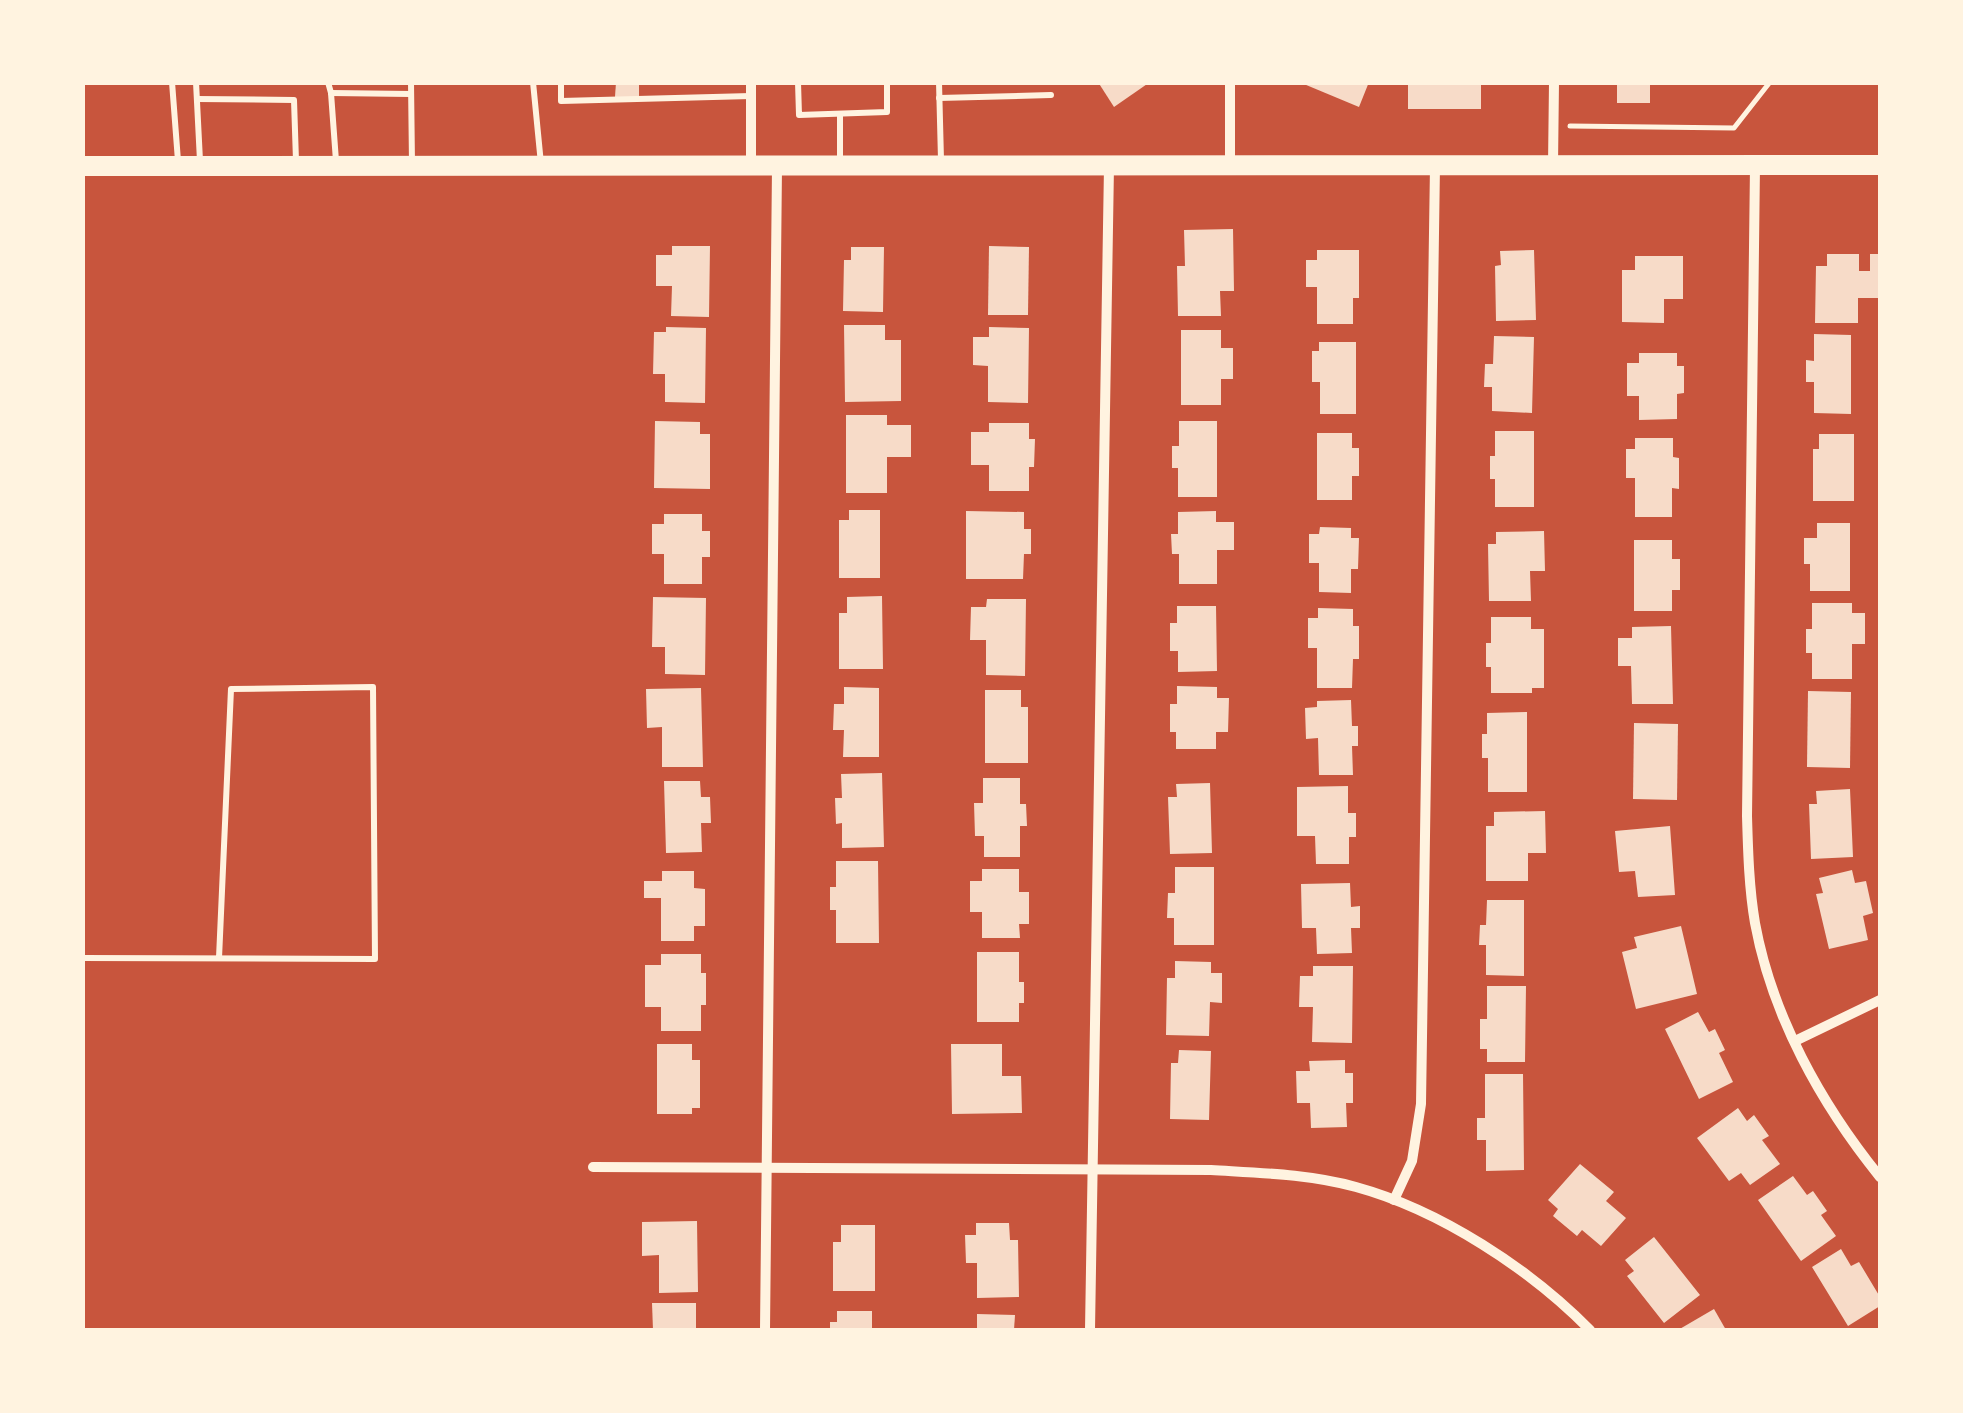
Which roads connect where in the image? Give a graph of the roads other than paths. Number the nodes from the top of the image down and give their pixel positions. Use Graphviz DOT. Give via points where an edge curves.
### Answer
graph roads {
  1 [pos="172,82"];
  2 [pos="196,82"];
  3 [pos="328,82"];
  4 [pos="411,82"];
  5 [pos="533,82"];
  6 [pos="561,82"];
  7 [pos="750,82"];
  8 [pos="798,82"];
  9 [pos="887,82"];
  10 [pos="939,82"];
  11 [pos="1230,82"];
  12 [pos="1554,82"];
  13 [pos="330,93"];
  14 [pos="411,94"];
  15 [pos="1051,95"];
  16 [pos="751,96"];
  17 [pos="940,98"];
  18 [pos="197,99"];
  19 [pos="840,115"];
  20 [pos="541,165"];
  21 [pos="751,165"];
  22 [pos="82,166"];
  23 [pos="178,166"];
  24 [pos="200,166"];
  25 [pos="296,166"];
  26 [pos="336,166"];
  27 [pos="412,166"];
  28 [pos="778,166"];
  29 [pos="840,166"];
  30 [pos="941,166"];
  31 [pos="1109,166"];
  32 [pos="1230,166"];
  33 [pos="1434,166"];
  34 [pos="1553,166"];
  35 [pos="1755,166"];
  36 [pos="1880,166"];
  37 [pos="82,958"];
  38 [pos="219,958"];
  39 [pos="1880,1000"];
  40 [pos="1794,1041"];
  41 [pos="593,1167"];
  42 [pos="768,1169"];
  43 [pos="1094,1170"];
  44 [pos="1880,1176"];
  45 [pos="1394,1200"];
  46 [pos="766,1330"];
  47 [pos="1090,1330"];
  48 [pos="1590,1330"];
  1 -- 23 [label="lane"];
  2 -- 18 [label="lane"];
  3 -- 13 [label="lane"];
  4 -- 14 [label="lane"];
  5 -- 20 [label="lane"];
  6 -- 16 [label="lane" via="562,101"];
  7 -- 16 [label="street"];
  8 -- 19 [label="lane" via="799,115"];
  9 -- 19 [label="lane" via="887,112"];
  10 -- 17 [label="lane"];
  11 -- 32 [label="street"];
  12 -- 34 [label="street"];
  13 -- 14 [label="lane"];
  13 -- 26 [label="lane"];
  14 -- 27 [label="lane"];
  15 -- 17 [label="lane"];
  16 -- 21 [label="street"];
  17 -- 30 [label="lane"];
  18 -- 24 [label="lane"];
  18 -- 25 [label="lane" via="294,100"];
  19 -- 29 [label="lane"];
  20 -- 21 [label="main road"];
  20 -- 27 [label="main road"];
  21 -- 28 [label="main road"];
  22 -- 23 [label="main road"];
  23 -- 24 [label="main road"];
  24 -- 25 [label="main road"];
  25 -- 26 [label="main road"];
  26 -- 27 [label="main road"];
  28 -- 29 [label="main road"];
  28 -- 42 [label="street"];
  29 -- 30 [label="main road"];
  30 -- 31 [label="main road"];
  31 -- 32 [label="main road"];
  31 -- 43 [label="street"];
  32 -- 33 [label="main road"];
  33 -- 34 [label="main road"];
  33 -- 45 [label="street" via="1421,1104 1412,1161"];
  34 -- 35 [label="main road"];
  35 -- 36 [label="main road"];
  35 -- 40 [label="street" via="1747,816 1755,924"];
  37 -- 38 [label="lane"];
  38 -- 38 [label="lane" via="374,958 373,687 231,689"];
  39 -- 40 [label="street"];
  40 -- 44 [label="street" via="1826,1102"];
  41 -- 42 [label="street"];
  42 -- 43 [label="street"];
  42 -- 46 [label="street"];
  43 -- 45 [label="street" via="1296,1175"];
  43 -- 47 [label="street"];
  45 -- 48 [label="street" via="1472,1239"];
}
